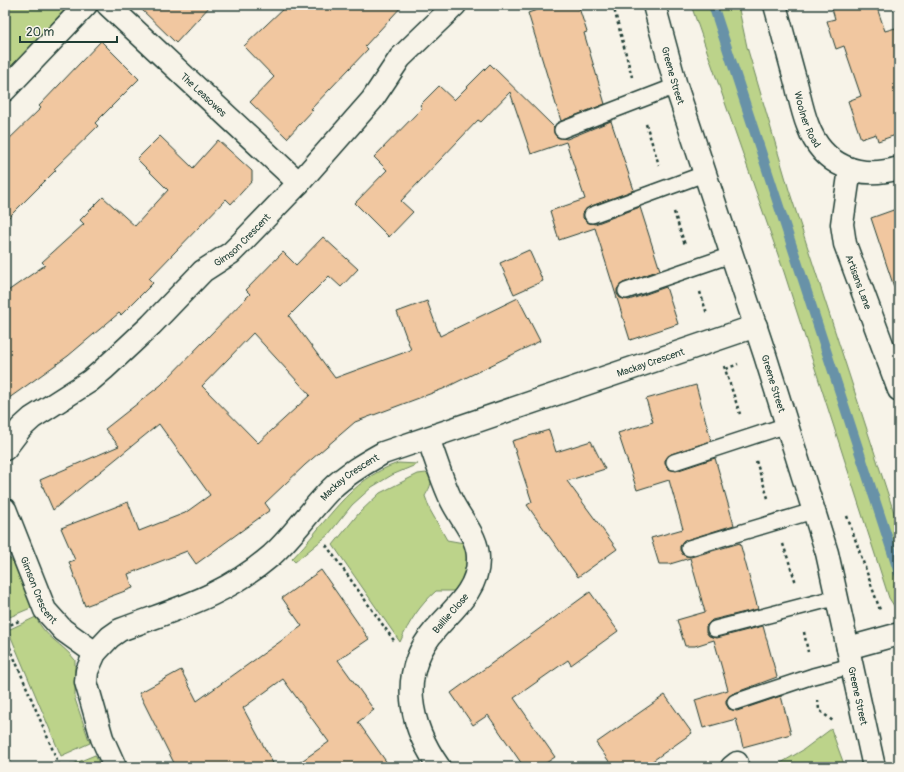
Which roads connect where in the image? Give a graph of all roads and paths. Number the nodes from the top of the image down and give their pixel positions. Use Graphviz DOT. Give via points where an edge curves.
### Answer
graph roads {
  1 [pos="86,5"];
  2 [pos="108,5"];
  3 [pos="455,5"];
  4 [pos="613,5"];
  5 [pos="654,5"];
  6 [pos="775,5"];
  7 [pos="676,86"];
  8 [pos="5,90"];
  9 [pos="638,101"];
  10 [pos="562,130"];
  11 [pos="899,168"];
  12 [pos="850,169"];
  13 [pos="704,174"];
  14 [pos="299,183"];
  15 [pos="667,188"];
  16 [pos="592,215"];
  17 [pos="731,255"];
  18 [pos="692,268"];
  19 [pos="626,291"];
  20 [pos="756,326"];
  21 [pos="716,340"];
  22 [pos="899,390"];
  23 [pos="787,425"];
  24 [pos="428,438"];
  25 [pos="748,438"];
  26 [pos="5,449"];
  27 [pos="674,462"];
  28 [pos="5,509"];
  29 [pos="813,511"];
  30 [pos="776,523"];
  31 [pos="10,537"];
  32 [pos="326,545"];
  33 [pos="689,548"];
  34 [pos="838,597"];
  35 [pos="800,607"];
  36 [pos="715,629"];
  37 [pos="899,634"];
  38 [pos="5,636"];
  39 [pos="95,653"];
  40 [pos="850,657"];
  41 [pos="415,666"];
  42 [pos="813,676"];
  43 [pos="735,702"];
  44 [pos="838,726"];
  45 [pos="60,767"];
  46 [pos="115,767"];
  47 [pos="439,767"];
  48 [pos="874,767"];
  1 -- 8 [label="street"];
  2 -- 14 [label="street, The Leasowes"];
  3 -- 14 [label="street, Gimson Crescent" via="400,58 372,100"];
  4 -- 9 [label="path"];
  5 -- 7 [label="street, Greene Street"];
  6 -- 12 [label="street, Woolner Road" via="808,126 825,153 841,166"];
  7 -- 9 [label="lane"];
  7 -- 13 [label="street, Greene Street"];
  9 -- 10 [label="lane"];
  9 -- 15 [label="path"];
  11 -- 12 [label="street, Woolner Road" via="875,173"];
  12 -- 22 [label="street, Artisans Lane" via="842,224 845,244"];
  13 -- 15 [label="lane"];
  13 -- 17 [label="street, Greene Street"];
  14 -- 26 [label="street, Gimson Crescent" via="244,241 199,275 120,355 90,381 32,418"];
  15 -- 16 [label="lane"];
  15 -- 18 [label="path"];
  17 -- 18 [label="lane"];
  17 -- 20 [label="street, Greene Street"];
  18 -- 19 [label="lane"];
  18 -- 21 [label="path"];
  20 -- 21 [label="street, Mackay Crescent"];
  20 -- 23 [label="street, Greene Street"];
  21 -- 24 [label="street, Mackay Crescent"];
  21 -- 25 [label="path"];
  23 -- 25 [label="lane"];
  23 -- 29 [label="street, Greene Street"];
  24 -- 39 [label="street, Mackay Crescent" via="383,454 348,475 332,488 273,554 232,585 192,604 120,630"];
  24 -- 41 [label="street, Baillie Close" via="455,509 476,540 478,561 477,572 469,591 425,642"];
  25 -- 27 [label="lane"];
  25 -- 30 [label="path"];
  28 -- 31 [label="street, Gimson Crescent"];
  29 -- 30 [label="lane"];
  29 -- 34 [label="street, Greene Street"];
  30 -- 33 [label="lane"];
  30 -- 35 [label="path" via="795,580"];
  31 -- 39 [label="street, Gimson Crescent" via="45,610 74,640"];
  32 -- 41 [label="path" via="396,644"];
  34 -- 35 [label="lane"];
  34 -- 40 [label="street, Greene Street"];
  35 -- 36 [label="lane"];
  35 -- 42 [label="path"];
  37 -- 40 [label="street"];
  38 -- 45 [label="path"];
  39 -- 46 [label="street, Mackay Crescent" via="87,671 86,682 102,738"];
  40 -- 42 [label="lane"];
  40 -- 48 [label="street, Greene Street"];
  41 -- 47 [label="street, Baillie Close" via="411,681 414,712 422,739"];
  42 -- 43 [label="lane"];
  42 -- 44 [label="path" via="819,710"];
}
